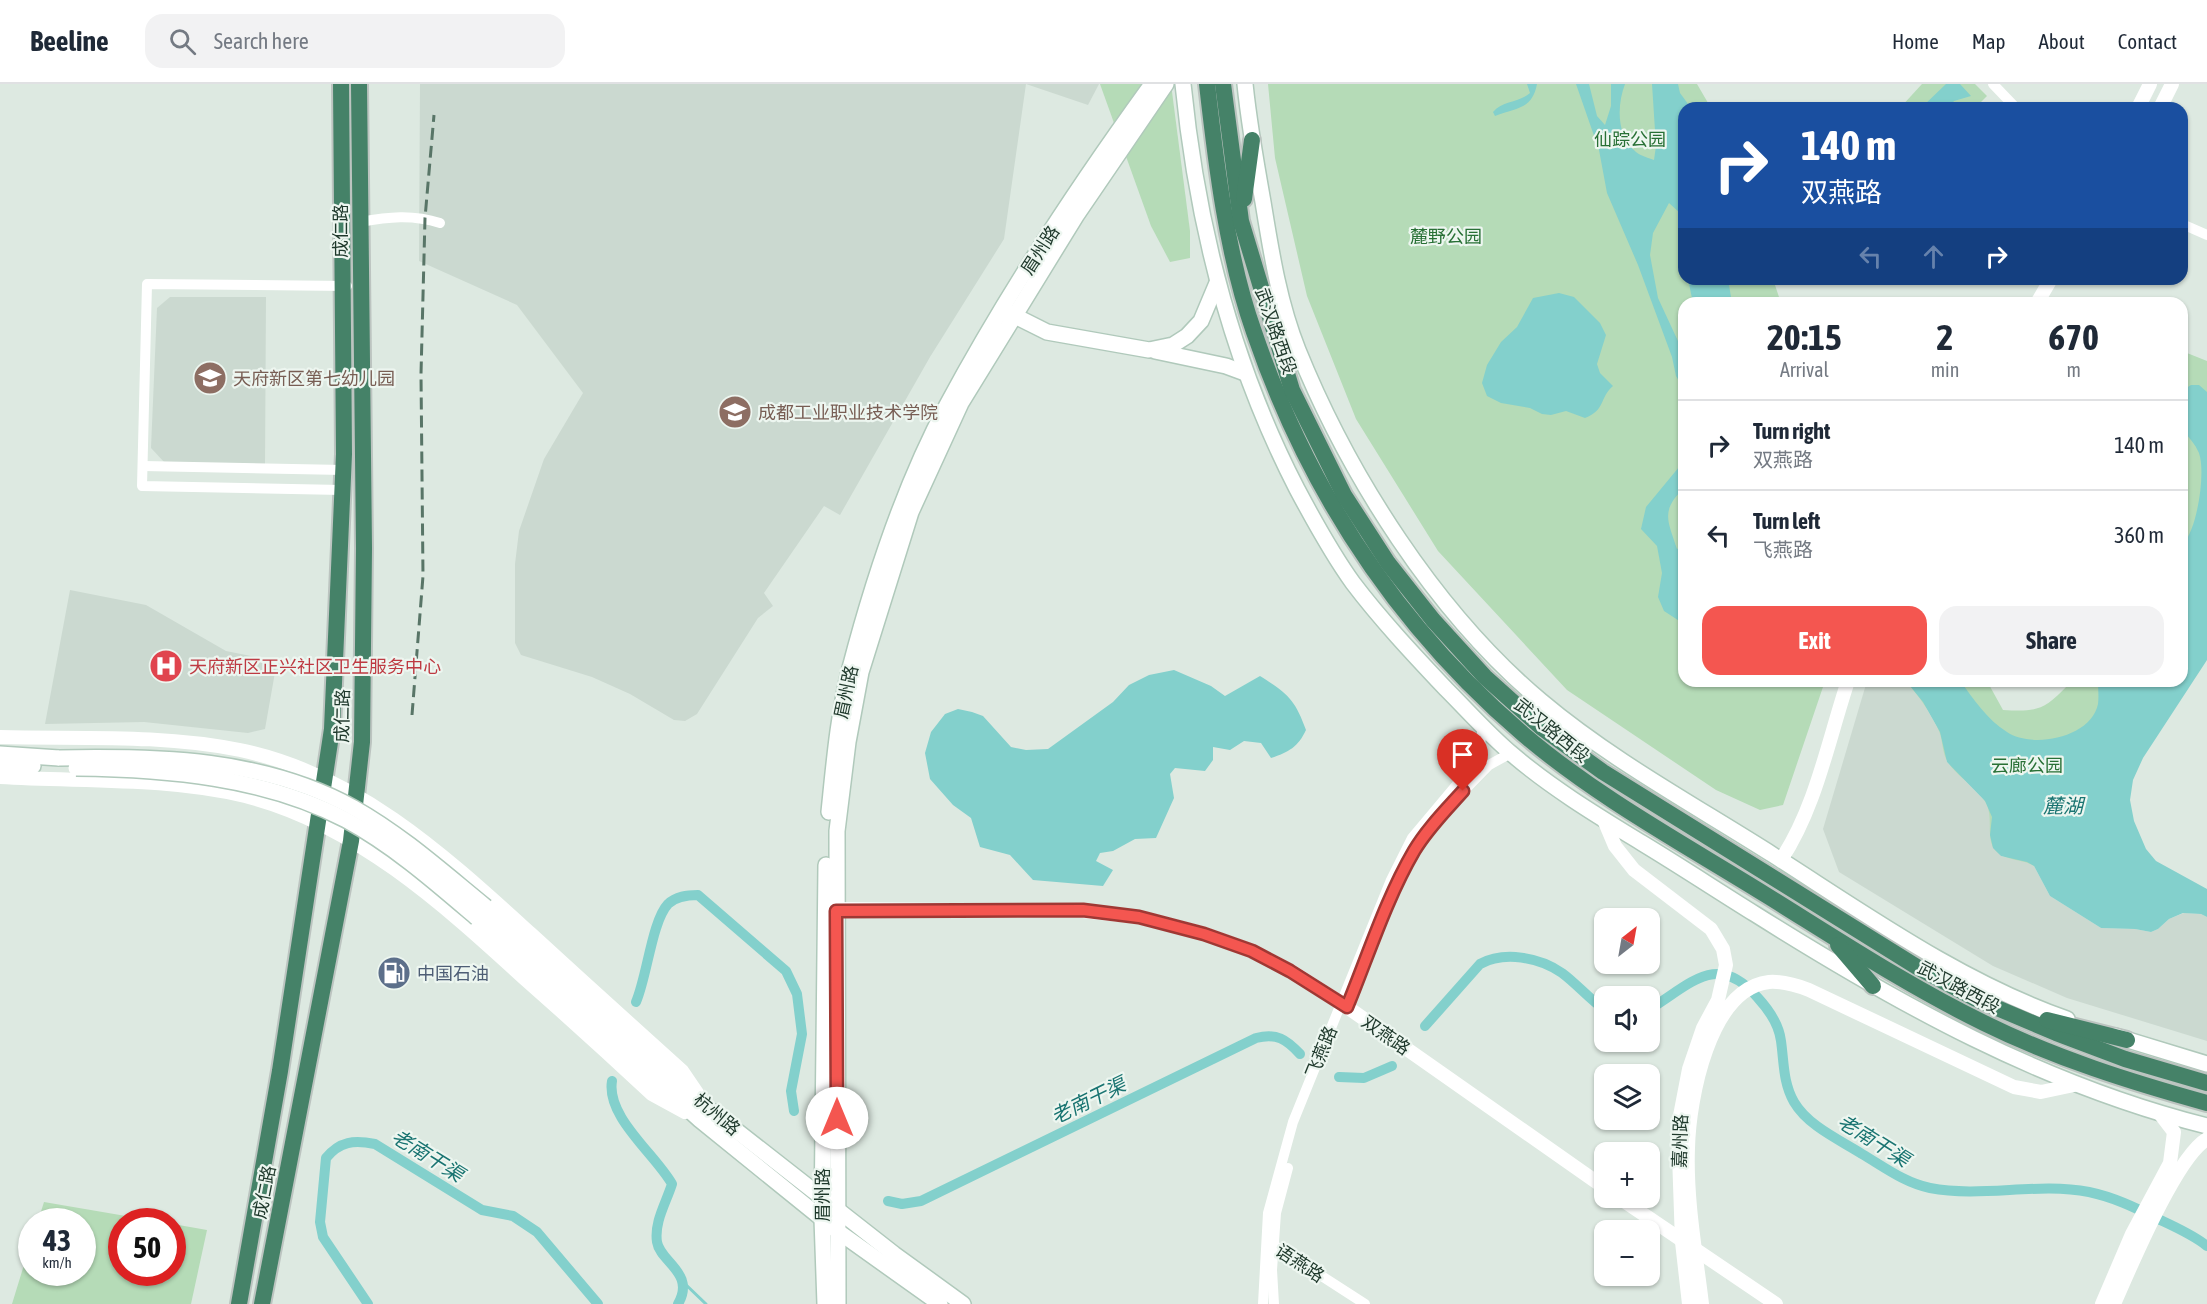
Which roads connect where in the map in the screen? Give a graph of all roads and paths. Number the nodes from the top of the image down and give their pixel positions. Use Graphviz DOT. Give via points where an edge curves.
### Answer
graph roads {
  1 [pos="341,84"];
  2 [pos="359,84"];
  3 [pos="1152,84"];
  4 [pos="1166,84"];
  5 [pos="1183,84"];
  6 [pos="1207,84"];
  7 [pos="1223,84"];
  8 [pos="1245,84"];
  9 [pos="1993,84"];
  10 [pos="2150,85"];
  11 [pos="2010,102"];
  12 [pos="2141,102"];
  13 [pos="1252,140"];
  14 [pos="1114,147"];
  15 [pos="1241,221"];
  16 [pos="360,222"];
  17 [pos="440,223"];
  18 [pos="2188,227"];
  19 [pos="2207,235"];
  20 [pos="1217,283"];
  21 [pos="342,286"];
  22 [pos="360,286"];
  23 [pos="1009,313"];
  24 [pos="1149,350"];
  25 [pos="1245,374"];
  26 [pos="143,466"];
  27 [pos="344,471"];
  28 [pos="342,490"];
  29 [pos="1846,687"];
  30 [pos="1483,726"];
  31 [pos="0,737"];
  32 [pos="1511,753"];
  33 [pos="0,754"];
  34 [pos="59,763"];
  35 [pos="0,765"];
  36 [pos="0,777"];
  37 [pos="326,779"];
  38 [pos="357,795"];
  39 [pos="1604,820"];
  40 [pos="318,823"];
  41 [pos="351,841"];
  42 [pos="1781,860"];
  43 [pos="830,910"];
  44 [pos="1830,935"];
  45 [pos="1873,986"];
  46 [pos="1976,999"];
  47 [pos="1344,1006"];
  48 [pos="2127,1040"];
  49 [pos="2207,1064"];
  50 [pos="2207,1083"];
  51 [pos="2074,1085"];
  52 [pos="2207,1103"];
  53 [pos="703,1113"];
  54 [pos="2162,1115"];
  55 [pos="2207,1126"];
  56 [pos="2207,1139"];
  57 [pos="1594,1180"];
  58 [pos="822,1197"];
  59 [pos="1634,1208"];
  60 [pos="838,1210"];
  61 [pos="822,1219"];
  62 [pos="836,1230"];
  63 [pos="1682,1242"];
  64 [pos="1270,1243"];
  65 [pos="1695,1251"];
  66 [pos="238,1304"];
  67 [pos="262,1304"];
  68 [pos="825,1304"];
  69 [pos="838,1304"];
  70 [pos="940,1304"];
  71 [pos="963,1304"];
  72 [pos="1263,1304"];
  73 [pos="1274,1304"];
  74 [pos="1365,1304"];
  75 [pos="1689,1304"];
  76 [pos="1702,1304"];
  77 [pos="1776,1304"];
  78 [pos="2102,1304"];
  79 [pos="2114,1304"];
  1 -- 21 [label="highway, 成仁路"];
  2 -- 16 [label="highway, 成仁路"];
  3 -- 14 [label="main road"];
  4 -- 14 [label="main road"];
  5 -- 20 [label="main road" via="1187,127"];
  6 -- 44 [label="highway, 武汉路西段" via="1233,259 1253,330 1280,401 1328,502 1374,572 1474,690 1525,736 1586,783"];
  7 -- 15 [label="highway, 武汉路西段"];
  8 -- 13 [label="main road"];
  9 -- 11 [label="street"];
  10 -- 12 [label="street"];
  13 -- 15 [label="highway"];
  13 -- 42 [label="main road" via="1273,263 1297,348 1331,422 1381,514 1431,584 1480,642 1540,701 1603,747"];
  14 -- 23 [label="main road"];
  15 -- 46 [label="highway, 武汉路西段" via="1292,390 1344,495 1420,604 1485,677 1542,728 1603,772 1841,922"];
  16 -- 17 [label="street" via="410,216"];
  16 -- 22 [label="highway, 成仁路"];
  18 -- 19 [label="street"];
  20 -- 24 [label="main road" via="1201,321 1187,336 1173,345"];
  20 -- 25 [label="main road"];
  21 -- 22 [label="street"];
  21 -- 26 [label="street" via="147,284"];
  21 -- 27 [label="highway, 成仁路"];
  22 -- 38 [label="highway, 成仁路" via="364,559 362,742"];
  23 -- 24 [label="main road" via="1047,332"];
  23 -- 43 [label="main road" via="961,403 911,512 861,672 848,742"];
  24 -- 25 [label="main road" via="1227,366"];
  25 -- 30 [label="main road" via="1288,471 1318,529 1353,583 1415,656"];
  26 -- 27 [label="street"];
  26 -- 28 [label="street" via="142,486"];
  27 -- 28 [label="highway, 成仁路"];
  28 -- 37 [label="highway, 成仁路" via="332,729"];
  29 -- 42 [label="street" via="1804,817"];
  30 -- 32 [label="main road"];
  30 -- 47 [label="street, 飞燕路" via="1474,764 1412,838 1391,880"];
  31 -- 37 [label="street" via="193,742 282,761"];
  32 -- 39 [label="main road"];
  32 -- 47 [label="street, 飞燕路" via="1475,779 1440,815 1414,851"];
  33 -- 34 [label="main road"];
  34 -- 35 [label="main road"];
  34 -- 53 [label="main road, 杭州路, bridge" via="144,756 195,760 252,771 323,793 385,827"];
  36 -- 40 [label="street" via="190,787 244,796"];
  37 -- 38 [label="street"];
  37 -- 40 [label="highway, 成仁路"];
  38 -- 41 [label="highway, 成仁路"];
  38 -- 53 [label="street" via="399,821 493,900 682,1071"];
  39 -- 45 [label="main road"];
  39 -- 63 [label="street, 嘉州路" via="1615,846 1634,870 1711,929 1726,964 1718,1000 1689,1069 1678,1126"];
  40 -- 41 [label="street"];
  40 -- 66 [label="highway, 成仁路" via="280,1071"];
  41 -- 53 [label="street" via="470,929 652,1094"];
  41 -- 67 [label="highway, 成仁路"];
  42 -- 48 [label="main road" via="1991,988"];
  43 -- 47 [label="street, 双燕路" via="1083,910 1139,917 1252,951"];
  43 -- 58 [label="main road, 眉州路"];
  43 -- 60 [label="main road"];
  44 -- 45 [label="highway"];
  44 -- 52 [label="highway, 武汉路西段" via="1929,995 2034,1047 2134,1083"];
  45 -- 51 [label="main road" via="1977,1042"];
  46 -- 48 [label="highway"];
  46 -- 50 [label="highway, 武汉路西段" via="2125,1059"];
  47 -- 57 [label="street, 双燕路"];
  47 -- 64 [label="street, 飞燕路" via="1300,1123"];
  48 -- 49 [label="main road"];
  51 -- 54 [label="main road"];
  51 -- 65 [label="street" via="2041,1092 2014,1087 1809,990 1781,982 1760,984 1742,993 1728,1007 1713,1034 1690,1114 1689,1185"];
  53 -- 58 [label="main road, 杭州路"];
  53 -- 61 [label="main road, 杭州路"];
  54 -- 55 [label="main road"];
  54 -- 78 [label="street" via="2174,1132 2170,1163"];
  56 -- 79 [label="street" via="2183,1166"];
  58 -- 60 [label="main road, 杭州路"];
  58 -- 61 [label="main road, 眉州路"];
  59 -- 63 [label="street"];
  60 -- 62 [label="main road"];
  60 -- 71 [label="main road, 杭州路"];
  61 -- 62 [label="main road, 杭州路"];
  61 -- 68 [label="main road, 眉州路"];
  62 -- 69 [label="main road"];
  62 -- 70 [label="main road, 杭州路"];
  63 -- 65 [label="street"];
  63 -- 75 [label="street, 嘉州路"];
  64 -- 72 [label="street, 飞燕路"];
  64 -- 73 [label="street, 飞燕路"];
  64 -- 74 [label="street, 语燕路"];
  65 -- 76 [label="street"];
  65 -- 77 [label="street"];
}
